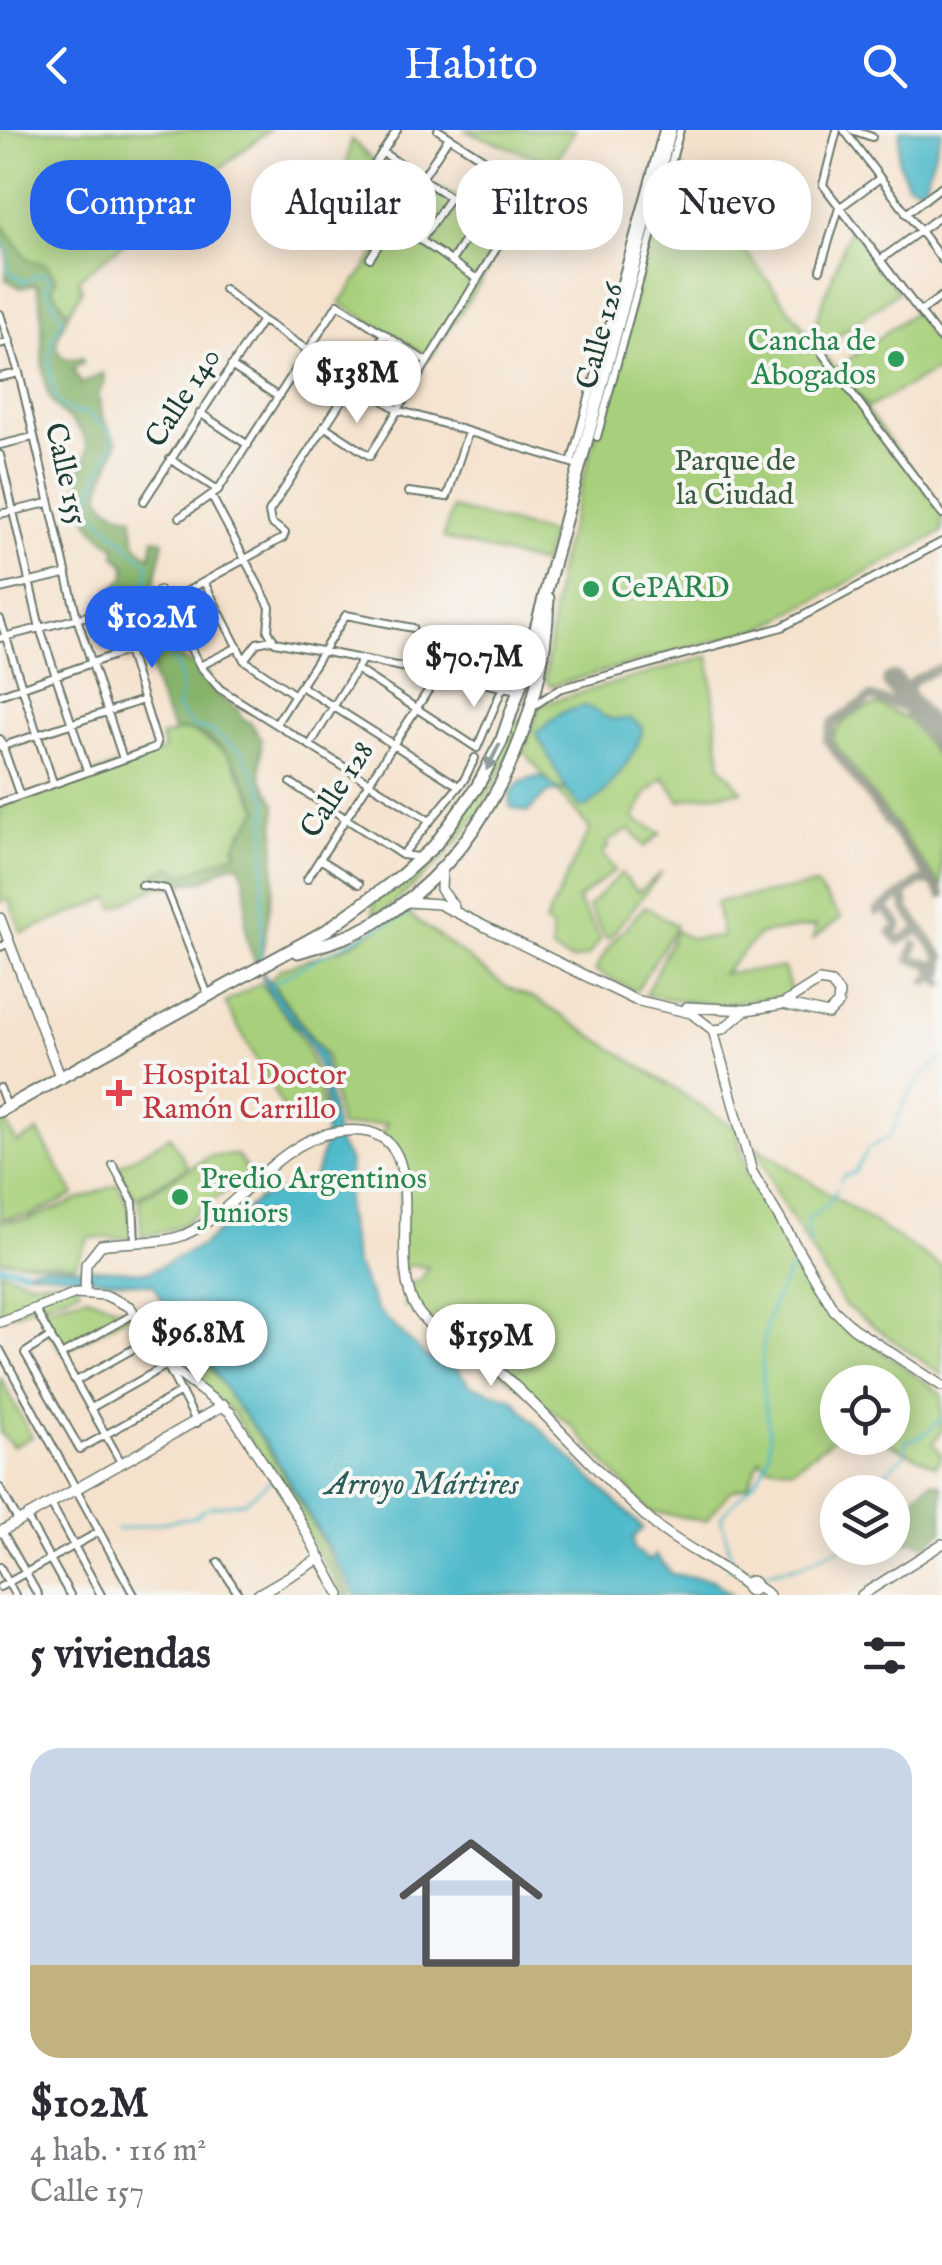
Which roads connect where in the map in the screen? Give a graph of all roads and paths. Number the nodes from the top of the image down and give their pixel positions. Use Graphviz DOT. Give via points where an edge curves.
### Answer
graph roads {
  1 [pos="397,130"];
  2 [pos="438,130"];
  3 [pos="667,130"];
  4 [pos="680,130"];
  5 [pos="841,130"];
  6 [pos="852,130"];
  7 [pos="449,136"];
  8 [pos="872,137"];
  9 [pos="382,152"];
  10 [pos="377,160"];
  11 [pos="393,160"];
  12 [pos="434,160"];
  13 [pos="486,160"];
  14 [pos="880,178"];
  15 [pos="942,186"];
  16 [pos="436,190"];
  17 [pos="449,199"];
  18 [pos="456,204"];
  19 [pos="840,208"];
  20 [pos="906,214"];
  21 [pos="942,215"];
  22 [pos="436,219"];
  23 [pos="919,232"];
  24 [pos="436,249"];
  25 [pos="375,250"];
  26 [pos="458,250"];
  27 [pos="495,250"];
  28 [pos="370,258"];
  29 [pos="452,260"];
  30 [pos="880,260"];
  31 [pos="942,260"];
  32 [pos="820,270"];
  33 [pos="478,279"];
  34 [pos="224,289"];
  35 [pos="942,296"];
  36 [pos="920,312"];
  37 [pos="0,314"];
  38 [pos="262,320"];
  39 [pos="385,334"];
  40 [pos="10,341"];
  41 [pos="942,341"];
  42 [pos="0,344"];
  43 [pos="816,345"];
  44 [pos="307,350"];
  45 [pos="427,362"];
  46 [pos="617,362"];
  47 [pos="231,366"];
  48 [pos="19,372"];
  49 [pos="0,377"];
  50 [pos="602,380"];
  51 [pos="354,381"];
  52 [pos="277,396"];
  53 [pos="398,410"];
  54 [pos="200,414"];
  55 [pos="324,426"];
  56 [pos="468,432"];
  57 [pos="33,437"];
  58 [pos="597,437"];
  59 [pos="0,445"];
  60 [pos="248,445"];
  61 [pos="0,454"];
  62 [pos="170,459"];
  63 [pos="575,464"];
  64 [pos="218,490"];
  65 [pos="408,492"];
  66 [pos="212,497"];
  67 [pos="144,501"];
  68 [pos="48,504"];
  69 [pos="12,512"];
  70 [pos="0,514"];
  71 [pos="942,514"];
  72 [pos="180,517"];
  73 [pos="942,542"];
  74 [pos="245,559"];
  75 [pos="552,564"];
  76 [pos="65,574"];
  77 [pos="204,582"];
  78 [pos="28,583"];
  79 [pos="0,590"];
  80 [pos="159,590"];
  81 [pos="166,602"];
  82 [pos="77,618"];
  83 [pos="0,620"];
  84 [pos="119,623"];
  85 [pos="40,628"];
  86 [pos="413,628"];
  87 [pos="2,638"];
  88 [pos="274,641"];
  89 [pos="238,647"];
  90 [pos="126,650"];
  91 [pos="323,652"];
  92 [pos="362,660"];
  93 [pos="246,662"];
  94 [pos="90,663"];
  95 [pos="200,666"];
  96 [pos="356,670"];
  97 [pos="438,674"];
  98 [pos="54,676"];
  99 [pos="538,682"];
  100 [pos="301,686"];
  101 [pos="503,687"];
  102 [pos="520,687"];
  103 [pos="20,688"];
  104 [pos="559,689"];
  105 [pos="0,695"];
  106 [pos="295,695"];
  107 [pos="142,700"];
  108 [pos="333,707"];
  109 [pos="416,709"];
  110 [pos="107,712"];
  111 [pos="530,712"];
  112 [pos="512,713"];
  113 [pos="70,724"];
  114 [pos="276,724"];
  115 [pos="36,735"];
  116 [pos="1,744"];
  117 [pos="310,745"];
  118 [pos="393,745"];
  119 [pos="474,758"];
  120 [pos="122,759"];
  121 [pos="87,770"];
  122 [pos="291,783"];
  123 [pos="369,783"];
  124 [pos="53,784"];
  125 [pos="457,785"];
  126 [pos="20,796"];
  127 [pos="0,803"];
  128 [pos="346,819"];
  129 [pos="430,821"];
  130 [pos="435,845"];
  131 [pos="402,855"];
  132 [pos="424,855"];
  133 [pos="320,859"];
  134 [pos="447,862"];
  135 [pos="402,876"];
  136 [pos="307,880"];
  137 [pos="359,884"];
  138 [pos="141,885"];
  139 [pos="372,899"];
  140 [pos="396,909"];
  141 [pos="385,917"];
  142 [pos="0,918"];
  143 [pos="5,945"];
  144 [pos="265,965"];
  145 [pos="809,988"];
  146 [pos="208,996"];
  147 [pos="783,1004"];
  148 [pos="717,1009"];
  149 [pos="747,1010"];
  150 [pos="813,1012"];
  151 [pos="726,1026"];
  152 [pos="710,1027"];
  153 [pos="61,1078"];
  154 [pos="0,1088"];
  155 [pos="2,1109"];
  156 [pos="112,1165"];
  157 [pos="135,1242"];
  158 [pos="85,1293"];
  159 [pos="34,1307"];
  160 [pos="137,1312"];
  161 [pos="0,1324"];
  162 [pos="50,1336"];
  163 [pos="152,1338"];
  164 [pos="0,1350"];
  165 [pos="61,1355"];
  166 [pos="167,1366"];
  167 [pos="36,1375"];
  168 [pos="76,1381"];
  169 [pos="19,1384"];
  170 [pos="942,1384"];
  171 [pos="182,1392"];
  172 [pos="224,1405"];
  173 [pos="91,1408"];
  174 [pos="196,1421"];
  175 [pos="65,1428"];
  176 [pos="106,1435"];
  177 [pos="48,1437"];
  178 [pos="121,1463"];
  179 [pos="0,1488"];
  180 [pos="78,1489"];
  181 [pos="51,1504"];
  182 [pos="22,1518"];
  183 [pos="1,1530"];
  184 [pos="99,1532"];
  185 [pos="942,1544"];
  186 [pos="74,1546"];
  187 [pos="321,1558"];
  188 [pos="50,1560"];
  189 [pos="218,1562"];
  190 [pos="0,1568"];
  191 [pos="26,1573"];
  192 [pos="8,1582"];
  193 [pos="0,1587"];
  194 [pos="260,1594"];
  195 [pos="767,1594"];
  196 [pos="15,1595"];
  197 [pos="38,1595"];
  198 [pos="70,1595"];
  199 [pos="102,1595"];
  200 [pos="135,1595"];
  201 [pos="239,1595"];
  202 [pos="340,1595"];
  203 [pos="862,1595"];
  1 -- 9 [label="street"];
  2 -- 7 [label="street"];
  3 -- 50 [label="highway"];
  3 -- 63 [label="street"];
  4 -- 46 [label="street, Calle 126"];
  5 -- 14 [label="street"];
  5 -- 19 [label="street" via="823,185"];
  6 -- 8 [label="street"];
  7 -- 12 [label="street"];
  7 -- 13 [label="street"];
  9 -- 10 [label="street"];
  9 -- 11 [label="street"];
  14 -- 19 [label="street"];
  14 -- 20 [label="street"];
  15 -- 20 [label="street"];
  16 -- 17 [label="street"];
  17 -- 18 [label="street"];
  17 -- 22 [label="street"];
  19 -- 30 [label="street"];
  19 -- 32 [label="street"];
  20 -- 23 [label="street"];
  21 -- 23 [label="street"];
  23 -- 30 [label="street"];
  23 -- 31 [label="street"];
  24 -- 29 [label="street"];
  25 -- 28 [label="street"];
  26 -- 29 [label="street"];
  27 -- 33 [label="street"];
  29 -- 33 [label="street"];
  30 -- 36 [label="street"];
  33 -- 45 [label="street"];
  34 -- 38 [label="street"];
  35 -- 36 [label="street"];
  36 -- 41 [label="street"];
  37 -- 40 [label="street, Calle 155"];
  38 -- 44 [label="street"];
  38 -- 47 [label="street, Calle 140"];
  39 -- 44 [label="street" via="338,304"];
  39 -- 45 [label="street"];
  39 -- 51 [label="street"];
  40 -- 42 [label="street"];
  40 -- 48 [label="street, Calle 155"];
  43 -- 71 [label="street"];
  44 -- 51 [label="street"];
  44 -- 52 [label="street"];
  45 -- 53 [label="street"];
  46 -- 50 [label="highway"];
  46 -- 58 [label="street, Calle 126"];
  47 -- 52 [label="street"];
  47 -- 54 [label="street, Calle 140"];
  48 -- 49 [label="street"];
  48 -- 57 [label="street, Calle 155"];
  50 -- 63 [label="highway"];
  51 -- 53 [label="street"];
  51 -- 55 [label="street"];
  52 -- 60 [label="street"];
  53 -- 55 [label="street" via="370,456"];
  53 -- 56 [label="street"];
  54 -- 60 [label="street"];
  54 -- 62 [label="street, Calle 140"];
  55 -- 74 [label="street" via="269,512 283,538"];
  56 -- 63 [label="street"];
  56 -- 65 [label="street" via="447,497"];
  57 -- 59 [label="street"];
  57 -- 68 [label="street, Calle 155"];
  60 -- 64 [label="street"];
  61 -- 69 [label="street"];
  62 -- 64 [label="street"];
  62 -- 67 [label="street, Calle 140"];
  63 -- 75 [label="highway"];
  64 -- 66 [label="street"];
  66 -- 72 [label="street"];
  66 -- 74 [label="street"];
  68 -- 69 [label="street"];
  68 -- 76 [label="street, Calle 155"];
  69 -- 70 [label="street"];
  69 -- 78 [label="street"];
  73 -- 104 [label="street" via="782,627"];
  74 -- 77 [label="street"];
  74 -- 88 [label="street" via="270,607"];
  75 -- 99 [label="highway"];
  75 -- 102 [label="highway"];
  76 -- 78 [label="street"];
  76 -- 82 [label="street, Calle 155"];
  77 -- 81 [label="street"];
  77 -- 89 [label="street"];
  78 -- 79 [label="street"];
  78 -- 85 [label="street"];
  80 -- 81 [label="street"];
  81 -- 84 [label="street"];
  81 -- 95 [label="street"];
  82 -- 84 [label="street" via="114,609"];
  82 -- 85 [label="street"];
  82 -- 94 [label="street, Calle 155"];
  83 -- 87 [label="street"];
  84 -- 90 [label="street"];
  85 -- 87 [label="street"];
  85 -- 98 [label="street"];
  86 -- 91 [label="street" via="350,614"];
  87 -- 103 [label="street"];
  88 -- 91 [label="street"];
  88 -- 93 [label="street" via="262,640"];
  89 -- 93 [label="street"];
  89 -- 95 [label="street"];
  90 -- 94 [label="street"];
  90 -- 107 [label="street"];
  91 -- 92 [label="street"];
  91 -- 100 [label="street"];
  92 -- 96 [label="street"];
  92 -- 97 [label="street"];
  93 -- 106 [label="street"];
  94 -- 98 [label="street"];
  94 -- 110 [label="street, Calle 155"];
  95 -- 114 [label="street" via="220,689"];
  96 -- 108 [label="street"];
  96 -- 109 [label="street"];
  97 -- 101 [label="street"];
  97 -- 109 [label="street, Calle 128"];
  98 -- 103 [label="street"];
  98 -- 113 [label="street"];
  99 -- 102 [label="highway" via="530,677"];
  99 -- 104 [label="street"];
  99 -- 111 [label="highway"];
  100 -- 106 [label="street"];
  100 -- 108 [label="street"];
  101 -- 102 [label="street"];
  101 -- 109 [label="street" via="477,748"];
  102 -- 112 [label="highway"];
  103 -- 105 [label="street"];
  103 -- 115 [label="street"];
  104 -- 111 [label="street"];
  106 -- 114 [label="street"];
  107 -- 110 [label="street"];
  107 -- 120 [label="street" via="157,743"];
  108 -- 117 [label="street"];
  108 -- 118 [label="street"];
  109 -- 118 [label="street, Calle 128"];
  110 -- 113 [label="street"];
  110 -- 120 [label="street, Calle 155"];
  111 -- 112 [label="highway" via="520,722"];
  111 -- 134 [label="highway" via="498,786"];
  112 -- 130 [label="highway, one-way" via="478,787"];
  113 -- 115 [label="street"];
  113 -- 121 [label="street"];
  114 -- 117 [label="street"];
  115 -- 116 [label="street"];
  115 -- 124 [label="street"];
  116 -- 126 [label="street"];
  117 -- 123 [label="street"];
  118 -- 123 [label="street, Calle 128"];
  118 -- 125 [label="street"];
  119 -- 125 [label="street"];
  120 -- 121 [label="street"];
  121 -- 124 [label="street"];
  122 -- 128 [label="street"];
  123 -- 128 [label="street, Calle 128"];
  123 -- 129 [label="street"];
  124 -- 126 [label="street"];
  125 -- 129 [label="street"];
  126 -- 127 [label="street"];
  128 -- 131 [label="street"];
  128 -- 133 [label="street, Calle 128"];
  129 -- 131 [label="street"];
  130 -- 132 [label="highway"];
  130 -- 134 [label="highway" via="450,842"];
  131 -- 132 [label="street"];
  131 -- 135 [label="street"];
  132 -- 135 [label="highway"];
  133 -- 136 [label="street, Calle 128"];
  133 -- 137 [label="street"];
  134 -- 140 [label="highway"];
  134 -- 148 [label="main road" via="441,889 455,908 636,997"];
  135 -- 139 [label="highway"];
  138 -- 146 [label="street" via="166,889"];
  139 -- 141 [label="highway" via="370,916"];
  139 -- 144 [label="highway"];
  140 -- 141 [label="highway"];
  140 -- 152 [label="main road" via="414,900 439,904 635,1000 692,1013"];
  141 -- 144 [label="highway"];
  142 -- 143 [label="main road"];
  143 -- 153 [label="main road"];
  144 -- 146 [label="highway"];
  145 -- 147 [label="main road"];
  145 -- 150 [label="main road"];
  145 -- 150 [label="main road" via="828,982 839,993 832,1012"];
  146 -- 153 [label="highway"];
  147 -- 149 [label="main road"];
  147 -- 150 [label="main road"];
  148 -- 149 [label="main road"];
  148 -- 151 [label="main road"];
  148 -- 152 [label="main road"];
  149 -- 151 [label="main road"];
  151 -- 152 [label="main road"];
  151 -- 170 [label="main road" via="724,1042 756,1170 836,1306"];
  152 -- 170 [label="main road" via="752,1172 834,1310"];
  153 -- 155 [label="highway"];
  154 -- 155 [label="street"];
  156 -- 157 [label="street" via="132,1202"];
  157 -- 158 [label="main road" via="101,1245 86,1264"];
  157 -- 195 [label="main road" via="186,1234 289,1152 326,1134 379,1136 402,1160 403,1273 427,1322 501,1372 674,1540"];
  158 -- 159 [label="main road"];
  158 -- 160 [label="main road" via="114,1298"];
  159 -- 161 [label="main road"];
  159 -- 162 [label="street"];
  160 -- 163 [label="main road"];
  160 -- 165 [label="street"];
  162 -- 165 [label="street"];
  162 -- 167 [label="street" via="24,1353"];
  163 -- 166 [label="main road"];
  163 -- 168 [label="street"];
  164 -- 169 [label="street"];
  165 -- 168 [label="street"];
  166 -- 171 [label="street"];
  166 -- 172 [label="main road"];
  166 -- 173 [label="street"];
  167 -- 169 [label="street"];
  167 -- 175 [label="street"];
  168 -- 173 [label="street"];
  169 -- 177 [label="street"];
  171 -- 174 [label="street"];
  171 -- 176 [label="street"];
  172 -- 174 [label="main road"];
  172 -- 187 [label="main road"];
  173 -- 176 [label="street"];
  174 -- 178 [label="main road"];
  175 -- 176 [label="street" via="80,1449"];
  175 -- 177 [label="street"];
  176 -- 178 [label="street"];
  177 -- 180 [label="street"];
  178 -- 180 [label="main road"];
  179 -- 182 [label="street"];
  180 -- 181 [label="main road"];
  180 -- 182 [label="main road"];
  180 -- 184 [label="street"];
  180 -- 200 [label="street"];
  181 -- 182 [label="main road"];
  181 -- 186 [label="street"];
  182 -- 183 [label="main road"];
  182 -- 188 [label="street"];
  183 -- 191 [label="street"];
  184 -- 186 [label="street"];
  184 -- 200 [label="street"];
  185 -- 203 [label="main road"];
  186 -- 188 [label="street"];
  186 -- 199 [label="street"];
  187 -- 194 [label="main road"];
  187 -- 202 [label="main road"];
  188 -- 191 [label="street"];
  188 -- 198 [label="street"];
  189 -- 201 [label="street"];
  190 -- 192 [label="street"];
  191 -- 192 [label="street"];
  191 -- 197 [label="street"];
  192 -- 193 [label="street"];
  192 -- 196 [label="street"];
}
